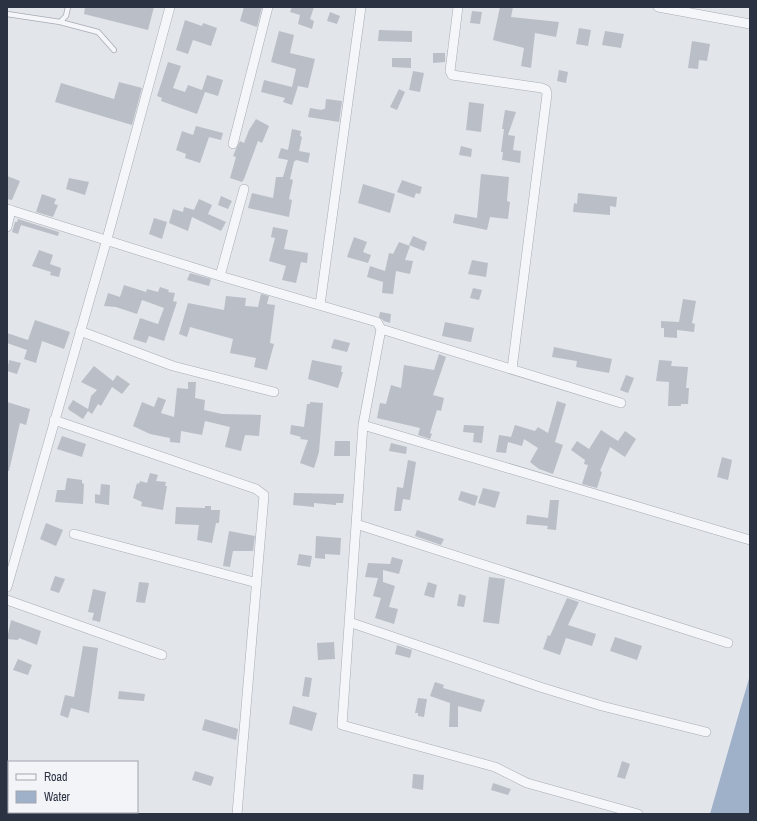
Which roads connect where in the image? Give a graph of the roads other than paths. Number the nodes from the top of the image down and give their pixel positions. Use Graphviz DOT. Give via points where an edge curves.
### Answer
graph roads {
  1 [pos="68,7"];
  2 [pos="170,7"];
  3 [pos="268,7"];
  4 [pos="361,7"];
  5 [pos="458,7"];
  6 [pos="658,7"];
  7 [pos="694,10"];
  8 [pos="7,14"];
  9 [pos="60,22"];
  10 [pos="750,24"];
  11 [pos="114,50"];
  12 [pos="233,144"];
  13 [pos="244,189"];
  14 [pos="9,210"];
  15 [pos="7,227"];
  16 [pos="106,239"];
  17 [pos="220,276"];
  18 [pos="320,305"];
  19 [pos="381,329"];
  20 [pos="80,331"];
  21 [pos="512,369"];
  22 [pos="274,392"];
  23 [pos="621,403"];
  24 [pos="54,420"];
  25 [pos="363,425"];
  26 [pos="356,524"];
  27 [pos="74,534"];
  28 [pos="750,540"];
  29 [pos="257,583"];
  30 [pos="7,587"];
  31 [pos="7,600"];
  32 [pos="349,622"];
  33 [pos="728,643"];
  34 [pos="162,655"];
  35 [pos="706,732"];
  36 [pos="237,814"];
  37 [pos="638,814"];
  1 -- 9 [label="lane" via="66,16"];
  2 -- 16 [label="street"];
  3 -- 12 [label="street"];
  4 -- 18 [label="street"];
  5 -- 21 [label="street" via="450,71 452,75 542,88 547,94"];
  6 -- 7 [label="street"];
  7 -- 10 [label="street"];
  8 -- 9 [label="lane"];
  9 -- 11 [label="lane" via="98,32"];
  13 -- 17 [label="street"];
  14 -- 15 [label="street"];
  14 -- 16 [label="street"];
  16 -- 17 [label="street"];
  16 -- 20 [label="street"];
  17 -- 18 [label="street"];
  18 -- 19 [label="street" via="377,322"];
  19 -- 21 [label="street"];
  19 -- 25 [label="street"];
  20 -- 22 [label="street" via="173,366"];
  20 -- 24 [label="street"];
  21 -- 23 [label="street"];
  24 -- 29 [label="street" via="260,491 264,495"];
  24 -- 30 [label="street"];
  25 -- 26 [label="street"];
  25 -- 28 [label="street"];
  26 -- 32 [label="street"];
  26 -- 33 [label="street"];
  27 -- 29 [label="street"];
  29 -- 36 [label="street"];
  31 -- 34 [label="street"];
  32 -- 35 [label="street" via="589,702"];
  32 -- 37 [label="street" via="342,725 495,767 527,783"];
}
